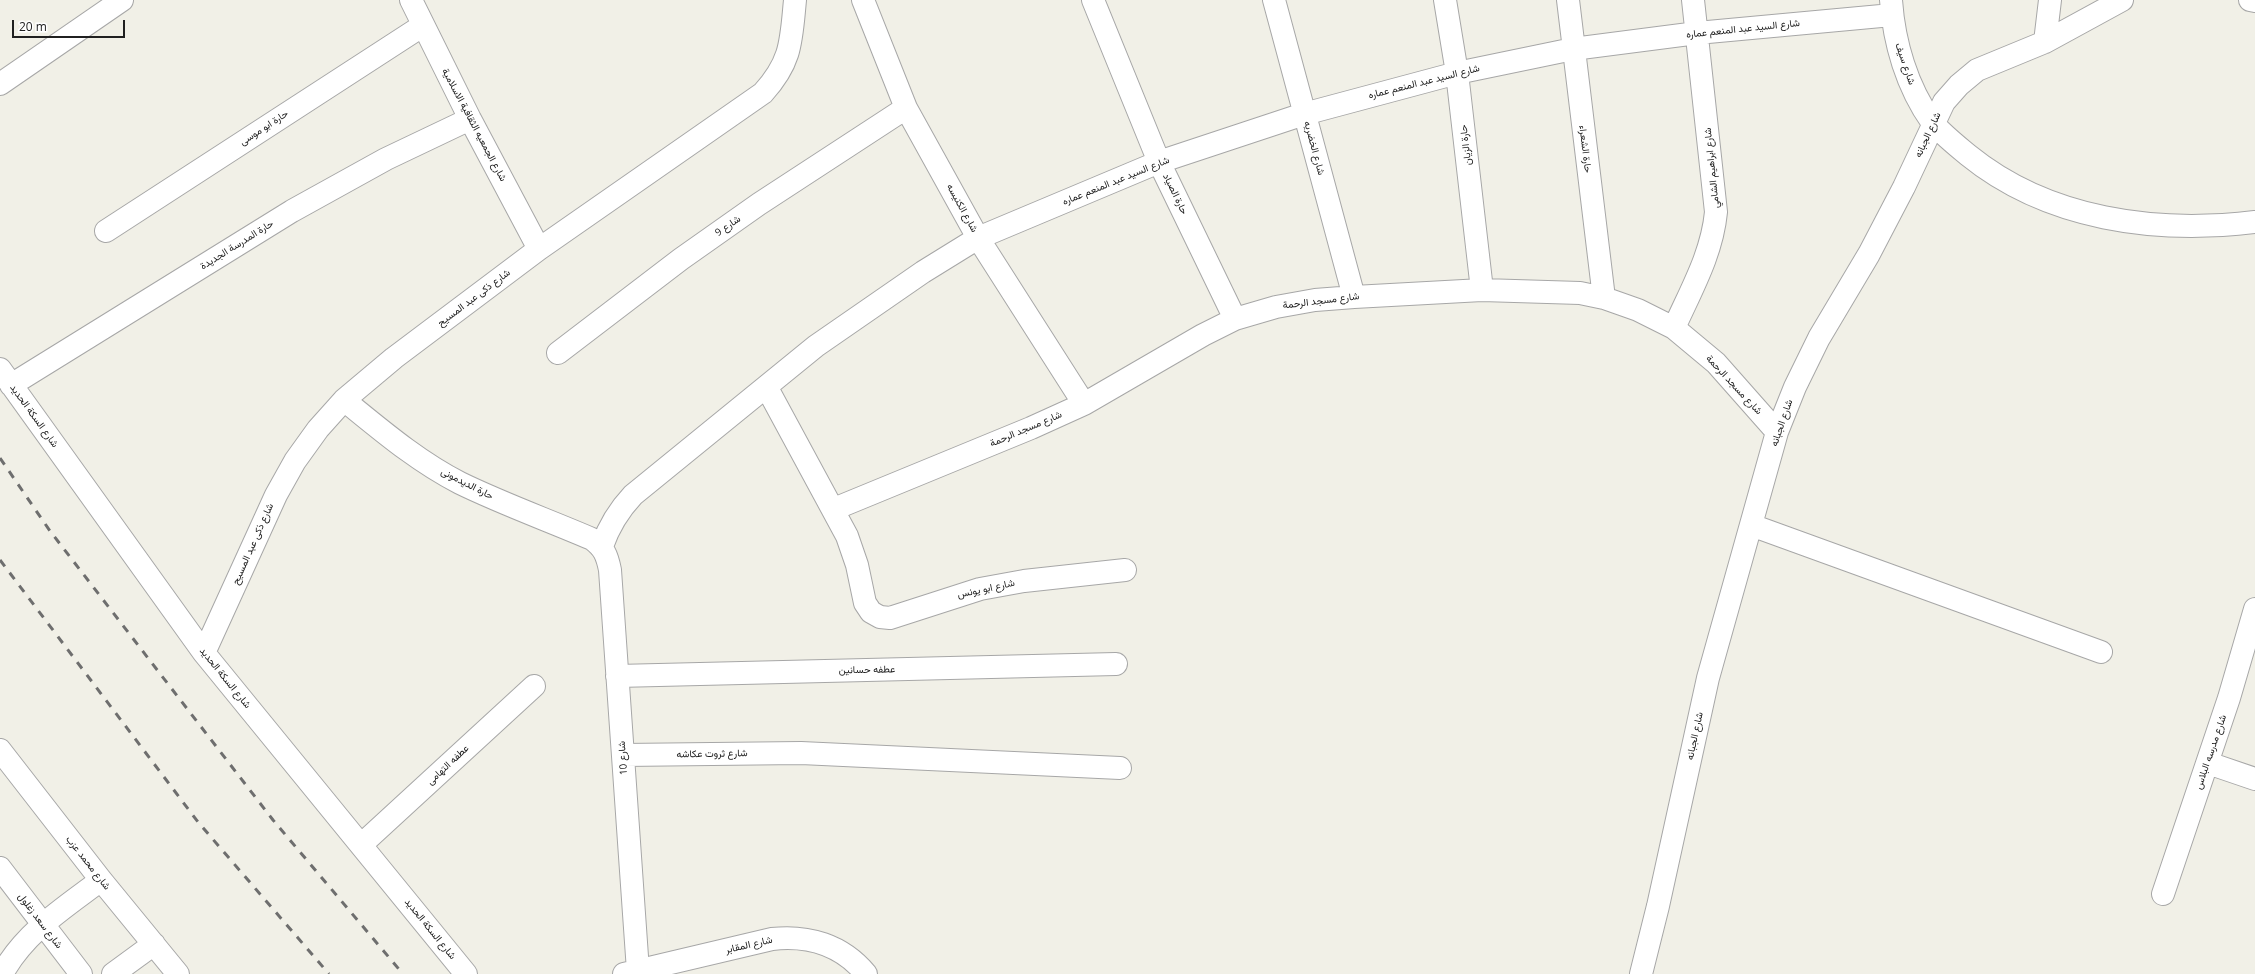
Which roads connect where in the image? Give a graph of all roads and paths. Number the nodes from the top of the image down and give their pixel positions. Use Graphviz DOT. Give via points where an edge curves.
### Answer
graph roads {
  1 [pos="122,0"];
  2 [pos="411,0"];
  3 [pos="796,0"];
  4 [pos="1093,0"];
  5 [pos="1274,0"];
  6 [pos="1444,0"];
  7 [pos="1568,0"];
  8 [pos="1693,0"];
  9 [pos="2050,0"];
  10 [pos="2122,0"];
  11 [pos="2250,0"];
  12 [pos="865,1"];
  13 [pos="2255,1"];
  14 [pos="1891,7"];
  15 [pos="422,26"];
  16 [pos="1696,32"];
  17 [pos="2045,42"];
  18 [pos="1573,50"];
  19 [pos="1457,73"];
  20 [pos="0,84"];
  21 [pos="906,108"];
  22 [pos="1304,114"];
  23 [pos="470,119"];
  24 [pos="1933,123"];
  25 [pos="1159,162"];
  26 [pos="2255,222"];
  27 [pos="106,231"];
  28 [pos="978,238"];
  29 [pos="540,249"];
  30 [pos="1482,290"];
  31 [pos="1354,297"];
  32 [pos="1604,298"];
  33 [pos="1235,319"];
  34 [pos="1674,328"];
  35 [pos="558,353"];
  36 [pos="6,377"];
  37 [pos="767,388"];
  38 [pos="344,400"];
  39 [pos="1084,404"];
  40 [pos="1777,432"];
  41 [pos="834,509"];
  42 [pos="1751,525"];
  43 [pos="602,546"];
  44 [pos="1125,570"];
  45 [pos="2255,609"];
  46 [pos="2101,652"];
  47 [pos="204,653"];
  48 [pos="1116,664"];
  49 [pos="618,676"];
  50 [pos="534,686"];
  51 [pos="0,750"];
  52 [pos="623,755"];
  53 [pos="2208,763"];
  54 [pos="1120,768"];
  55 [pos="2255,779"];
  56 [pos="361,844"];
  57 [pos="0,868"];
  58 [pos="101,880"];
  59 [pos="2163,894"];
  60 [pos="42,924"];
  61 [pos="154,944"];
  62 [pos="631,972"];
  63 [pos="2,974"];
  64 [pos="81,974"];
  65 [pos="113,974"];
  66 [pos="178,974"];
  67 [pos="466,974"];
  68 [pos="866,974"];
  69 [pos="1641,974"];
  1 -- 20 [label="street"];
  2 -- 15 [label="street, شارع الجمعيه الثقافية الاسلامية"];
  3 -- 29 [label="street, شارع ذكى عبد المسيح" via="791,46 785,64 763,93"];
  4 -- 25 [label="street, حارة الصياد"];
  5 -- 22 [label="street, شارع الخضريه"];
  6 -- 19 [label="street, حارة الزيان"];
  7 -- 18 [label="street, حارة الشعراء"];
  8 -- 16 [label="street, شارع ابراهيم الشامي"];
  9 -- 17 [label="street"];
  10 -- 17 [label="street, شارع الجبانه"];
  11 -- 13 [label="street"];
  12 -- 21 [label="street, شارع الكنيسه"];
  14 -- 16 [label="street, شارع السيد عبد المنعم عماره"];
  14 -- 24 [label="street, شارع سيف" via="1899,53 1908,77"];
  15 -- 23 [label="street, شارع الجمعيه الثقافية الاسلامية"];
  15 -- 27 [label="street, حارة ابو موسى"];
  16 -- 18 [label="street, شارع السيد عبد المنعم عماره"];
  16 -- 34 [label="street, شارع ابراهيم الشامي" via="1716,212 1710,250"];
  17 -- 24 [label="street, شارع الجبانه" via="1977,70 1958,84 1944,102"];
  18 -- 19 [label="street, شارع السيد عبد المنعم عماره"];
  18 -- 32 [label="street, حارة الشعراء"];
  19 -- 22 [label="street, شارع السيد عبد المنعم عماره"];
  19 -- 30 [label="street, حارة الزيان"];
  21 -- 28 [label="street, شارع الكنيسه"];
  21 -- 35 [label="street, شارع 9" via="759,204 681,259"];
  22 -- 25 [label="street, شارع السيد عبد المنعم عماره"];
  22 -- 31 [label="street, شارع الخضريه"];
  23 -- 29 [label="street, شارع الجمعيه الثقافية الاسلامية"];
  23 -- 36 [label="street, حارة المدرسة الجديدة" via="386,159 292,211"];
  24 -- 26 [label="street, شارع سيف" via="1981,166 2024,190 2070,209 2118,221 2167,227 2217,227"];
  24 -- 40 [label="street, شارع الجبانه" via="1904,188 1816,345"];
  25 -- 28 [label="street, شارع السيد عبد المنعم عماره"];
  25 -- 33 [label="street, حارة الصياد"];
  28 -- 37 [label="street, شارع السيد عبد المنعم عماره" via="923,272 816,346"];
  28 -- 39 [label="street, شارع الكنيسه"];
  29 -- 38 [label="street, شارع ذكى عبد المسيح" via="394,358"];
  30 -- 31 [label="street, شارع مسجد الرحمة"];
  30 -- 32 [label="street, شارع مسجد الرحمة" via="1580,293"];
  31 -- 33 [label="street, شارع مسجد الرحمة" via="1276,307"];
  32 -- 34 [label="street, شارع مسجد الرحمة" via="1638,310"];
  33 -- 39 [label="street, شارع مسجد الرحمة"];
  34 -- 40 [label="street, شارع مسجد الرحمة" via="1716,363"];
  36 -- 47 [label="street, شارع السكة الحديد"];
  37 -- 41 [label="street, شارع ابو يونس"];
  37 -- 43 [label="street, شارع السيد عبد المنعم عماره" via="633,496 619,510"];
  38 -- 43 [label="street, حارة الديدمونى" via="409,451 453,479 592,539"];
  38 -- 47 [label="street, شارع ذكى عبد المسيح" via="304,448 276,495"];
  39 -- 41 [label="street, شارع مسجد الرحمة"];
  40 -- 42 [label="street, شارع الجبانه"];
  41 -- 44 [label="street, شارع ابو يونس" via="857,564 865,603 871,612 880,617 890,618 980,589 1024,581"];
  42 -- 46 [label="street"];
  42 -- 69 [label="street, شارع الجبانه" via="1708,678"];
  43 -- 49 [label="street, شارع 10" via="610,570"];
  45 -- 53 [label="street, شارع مدرسه البلاس"];
  47 -- 56 [label="street, شارع السكة الحديد"];
  48 -- 49 [label="street, عطفه حسانين"];
  49 -- 52 [label="street, شارع 10"];
  50 -- 56 [label="street, عطفه التهامى"];
  51 -- 58 [label="street, شارع محمد عزب"];
  52 -- 54 [label="street, شارع ثروت عكاشه" via="801,753"];
  52 -- 62 [label="street, شارع 10"];
  53 -- 55 [label="street"];
  53 -- 59 [label="street, شارع مدرسه البلاس"];
  56 -- 67 [label="street, شارع السكة الحديد"];
  57 -- 60 [label="street, شارع سعد زغلول"];
  58 -- 60 [label="street"];
  58 -- 61 [label="street, شارع محمد عزب"];
  60 -- 63 [label="street" via="23,943"];
  60 -- 64 [label="street, شارع سعد زغلول"];
  61 -- 65 [label="street"];
  61 -- 66 [label="street, شارع محمد عزب"];
  62 -- 68 [label="street, شارع المقابر" via="772,939 791,937 828,945 845,954"];
}
